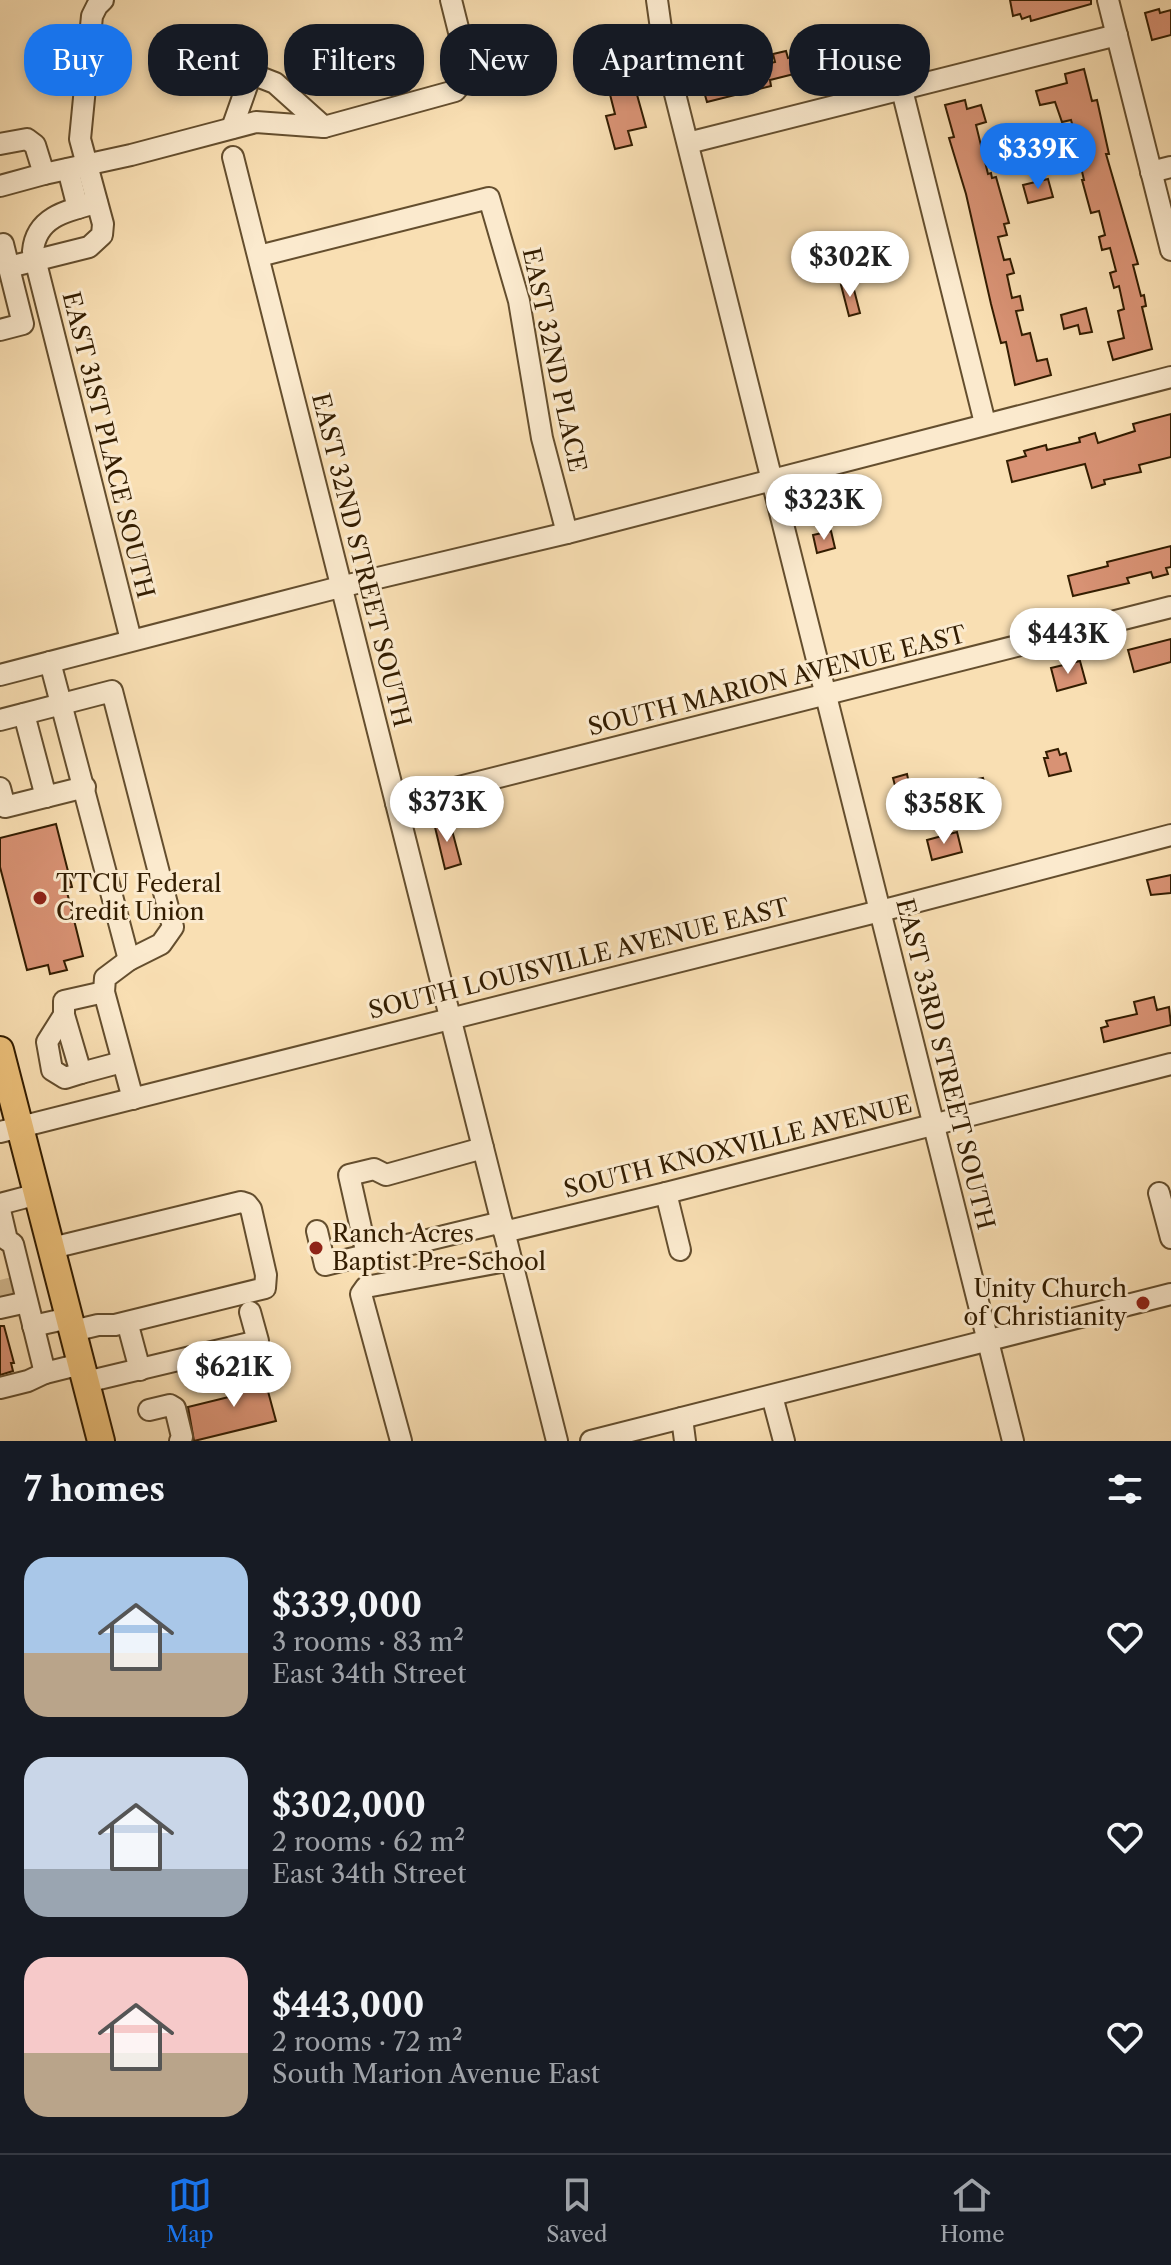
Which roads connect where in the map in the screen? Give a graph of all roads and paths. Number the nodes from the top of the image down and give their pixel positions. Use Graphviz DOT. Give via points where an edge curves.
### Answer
graph roads {
  1 [pos="103,0"];
  2 [pos="451,0"];
  3 [pos="657,0"];
  4 [pos="1108,0"];
  5 [pos="1117,35"];
  6 [pos="930,83"];
  7 [pos="878,96"];
  8 [pos="903,96"];
  9 [pos="324,127"];
  10 [pos="232,128"];
  11 [pos="688,143"];
  12 [pos="0,144"];
  13 [pos="233,157"];
  14 [pos="78,167"];
  15 [pos="1161,169"];
  16 [pos="44,174"];
  17 [pos="0,186"];
  18 [pos="88,206"];
  19 [pos="0,245"];
  20 [pos="1171,250"];
  21 [pos="259,256"];
  22 [pos="34,262"];
  23 [pos="9,267"];
  24 [pos="0,330"];
  25 [pos="1171,377"];
  26 [pos="985,423"];
  27 [pos="772,478"];
  28 [pos="567,533"];
  29 [pos="340,587"];
  30 [pos="1171,607"];
  31 [pos="131,640"];
  32 [pos="50,662"];
  33 [pos="0,675"];
  34 [pos="826,696"];
  35 [pos="62,705"];
  36 [pos="24,714"];
  37 [pos="0,720"];
  38 [pos="85,787"];
  39 [pos="0,788"];
  40 [pos="46,797"];
  41 [pos="396,803"];
  42 [pos="1171,835"];
  43 [pos="880,911"];
  44 [pos="129,960"];
  45 [pos="104,992"];
  46 [pos="450,1017"];
  47 [pos="0,1050"];
  48 [pos="122,1062"];
  49 [pos="1171,1064"];
  50 [pos="133,1099"];
  51 [pos="934,1125"];
  52 [pos="10,1130"];
  53 [pos="483,1148"];
  54 [pos="666,1193"];
  55 [pos="1159,1193"];
  56 [pos="38,1194"];
  57 [pos="0,1207"];
  58 [pos="503,1227"];
  59 [pos="317,1231"];
  60 [pos="1171,1238"];
  61 [pos="6,1246"];
  62 [pos="52,1248"];
  63 [pos="680,1250"];
  64 [pos="367,1255"];
  65 [pos="511,1260"];
  66 [pos="1171,1294"];
  67 [pos="9,1303"];
  68 [pos="250,1312"];
  69 [pos="71,1324"];
  70 [pos="33,1326"];
  71 [pos="129,1329"];
  72 [pos="988,1341"];
  73 [pos="140,1370"];
  74 [pos="45,1373"];
  75 [pos="84,1373"];
  76 [pos="0,1388"];
  77 [pos="772,1396"];
  78 [pos="149,1410"];
  79 [pos="682,1418"];
  80 [pos="660,1436"];
  81 [pos="101,1441"];
  82 [pos="180,1441"];
  83 [pos="401,1441"];
  84 [pos="557,1441"];
  85 [pos="594,1441"];
  86 [pos="685,1441"];
  87 [pos="784,1441"];
  88 [pos="1013,1441"];
  1 -- 14 [label="street" via="92,16"];
  2 -- 9 [label="street" via="467,59 462,85 444,96"];
  3 -- 11 [label="street, EAST 33RD STREET SOUTH"];
  4 -- 5 [label="street"];
  5 -- 6 [label="street"];
  5 -- 15 [label="street"];
  7 -- 11 [label="street"];
  8 -- 26 [label="street"];
  9 -- 10 [label="street" via="256,122"];
  9 -- 10 [label="street" via="275,83 257,76 249,80"];
  10 -- 14 [label="street"];
  11 -- 27 [label="street, EAST 33RD STREET SOUTH"];
  12 -- 16 [label="street" via="27,139 35,145"];
  13 -- 21 [label="street, EAST 32ND STREET SOUTH"];
  14 -- 16 [label="street"];
  14 -- 18 [label="street"];
  15 -- 20 [label="street"];
  16 -- 17 [label="street"];
  18 -- 22 [label="street, EAST 31ST PLACE SOUTH" via="52,217 40,229"];
  18 -- 22 [label="street" via="103,224 97,241"];
  19 -- 23 [label="street"];
  21 -- 28 [label="street, EAST 32ND PLACE" via="489,198 519,301 542,438"];
  21 -- 29 [label="street, EAST 32ND STREET SOUTH"];
  22 -- 23 [label="street"];
  22 -- 31 [label="street, EAST 31ST PLACE SOUTH"];
  23 -- 24 [label="street" via="23,324"];
  25 -- 26 [label="street"];
  26 -- 27 [label="street"];
  27 -- 28 [label="street"];
  27 -- 34 [label="street, EAST 33RD STREET SOUTH"];
  28 -- 29 [label="street"];
  29 -- 31 [label="street"];
  29 -- 41 [label="street, EAST 32ND STREET SOUTH"];
  30 -- 34 [label="street, SOUTH MARION AVENUE EAST"];
  31 -- 32 [label="street"];
  32 -- 33 [label="street"];
  32 -- 35 [label="street"];
  34 -- 41 [label="street, SOUTH MARION AVENUE EAST"];
  34 -- 43 [label="street, EAST 33RD STREET SOUTH"];
  35 -- 36 [label="street"];
  35 -- 38 [label="street"];
  35 -- 44 [label="street" via="112,691 173,927 161,944"];
  36 -- 37 [label="street"];
  36 -- 40 [label="street"];
  38 -- 40 [label="street"];
  38 -- 44 [label="street"];
  39 -- 40 [label="street" via="5,807"];
  41 -- 46 [label="street, EAST 32ND STREET SOUTH"];
  42 -- 43 [label="street, SOUTH LOUISVILLE AVENUE EAST"];
  43 -- 46 [label="street, SOUTH LOUISVILLE AVENUE EAST"];
  43 -- 51 [label="street, EAST 33RD STREET SOUTH"];
  44 -- 45 [label="street" via="105,978"];
  45 -- 48 [label="street"];
  45 -- 48 [label="street" via="64,1001 73,1075"];
  46 -- 50 [label="street, SOUTH LOUISVILLE AVENUE EAST"];
  46 -- 53 [label="street, EAST 32ND STREET SOUTH"];
  47 -- 52 [label="main road"];
  48 -- 50 [label="street"];
  49 -- 51 [label="street, SOUTH KNOXVILLE AVENUE"];
  50 -- 52 [label="street, SOUTH LOUISVILLE AVENUE EAST"];
  51 -- 54 [label="street, SOUTH KNOXVILLE AVENUE"];
  51 -- 72 [label="street, EAST 33RD STREET SOUTH"];
  52 -- 56 [label="main road"];
  53 -- 58 [label="street, EAST 32ND STREET SOUTH"];
  53 -- 64 [label="street" via="386,1175 374,1169 349,1175"];
  54 -- 58 [label="street, SOUTH KNOXVILLE AVENUE"];
  54 -- 63 [label="street"];
  55 -- 60 [label="street"];
  56 -- 57 [label="street"];
  56 -- 62 [label="main road"];
  57 -- 61 [label="street"];
  58 -- 64 [label="street, SOUTH KNOXVILLE AVENUE"];
  58 -- 65 [label="street, EAST 32ND STREET SOUTH"];
  59 -- 64 [label="street, SOUTH KNOXVILLE AVENUE" via="325,1265"];
  61 -- 67 [label="street"];
  62 -- 69 [label="main road"];
  62 -- 69 [label="street" via="241,1202 251,1209 265,1288 115,1325"];
  65 -- 83 [label="street" via="366,1287 361,1294"];
  65 -- 84 [label="street, EAST 32ND STREET SOUTH"];
  66 -- 72 [label="street"];
  67 -- 70 [label="street"];
  68 -- 73 [label="street" via="258,1341"];
  69 -- 70 [label="street"];
  69 -- 75 [label="main road"];
  70 -- 74 [label="street"];
  71 -- 73 [label="street"];
  72 -- 77 [label="street"];
  72 -- 88 [label="street, EAST 33RD STREET SOUTH"];
  73 -- 75 [label="street"];
  74 -- 75 [label="street"];
  74 -- 76 [label="street"];
  75 -- 81 [label="main road"];
  77 -- 79 [label="street"];
  77 -- 87 [label="street"];
  78 -- 82 [label="street" via="175,1408"];
  79 -- 80 [label="street"];
  79 -- 86 [label="street"];
  80 -- 85 [label="street"];
  80 -- 86 [label="street"];
}
